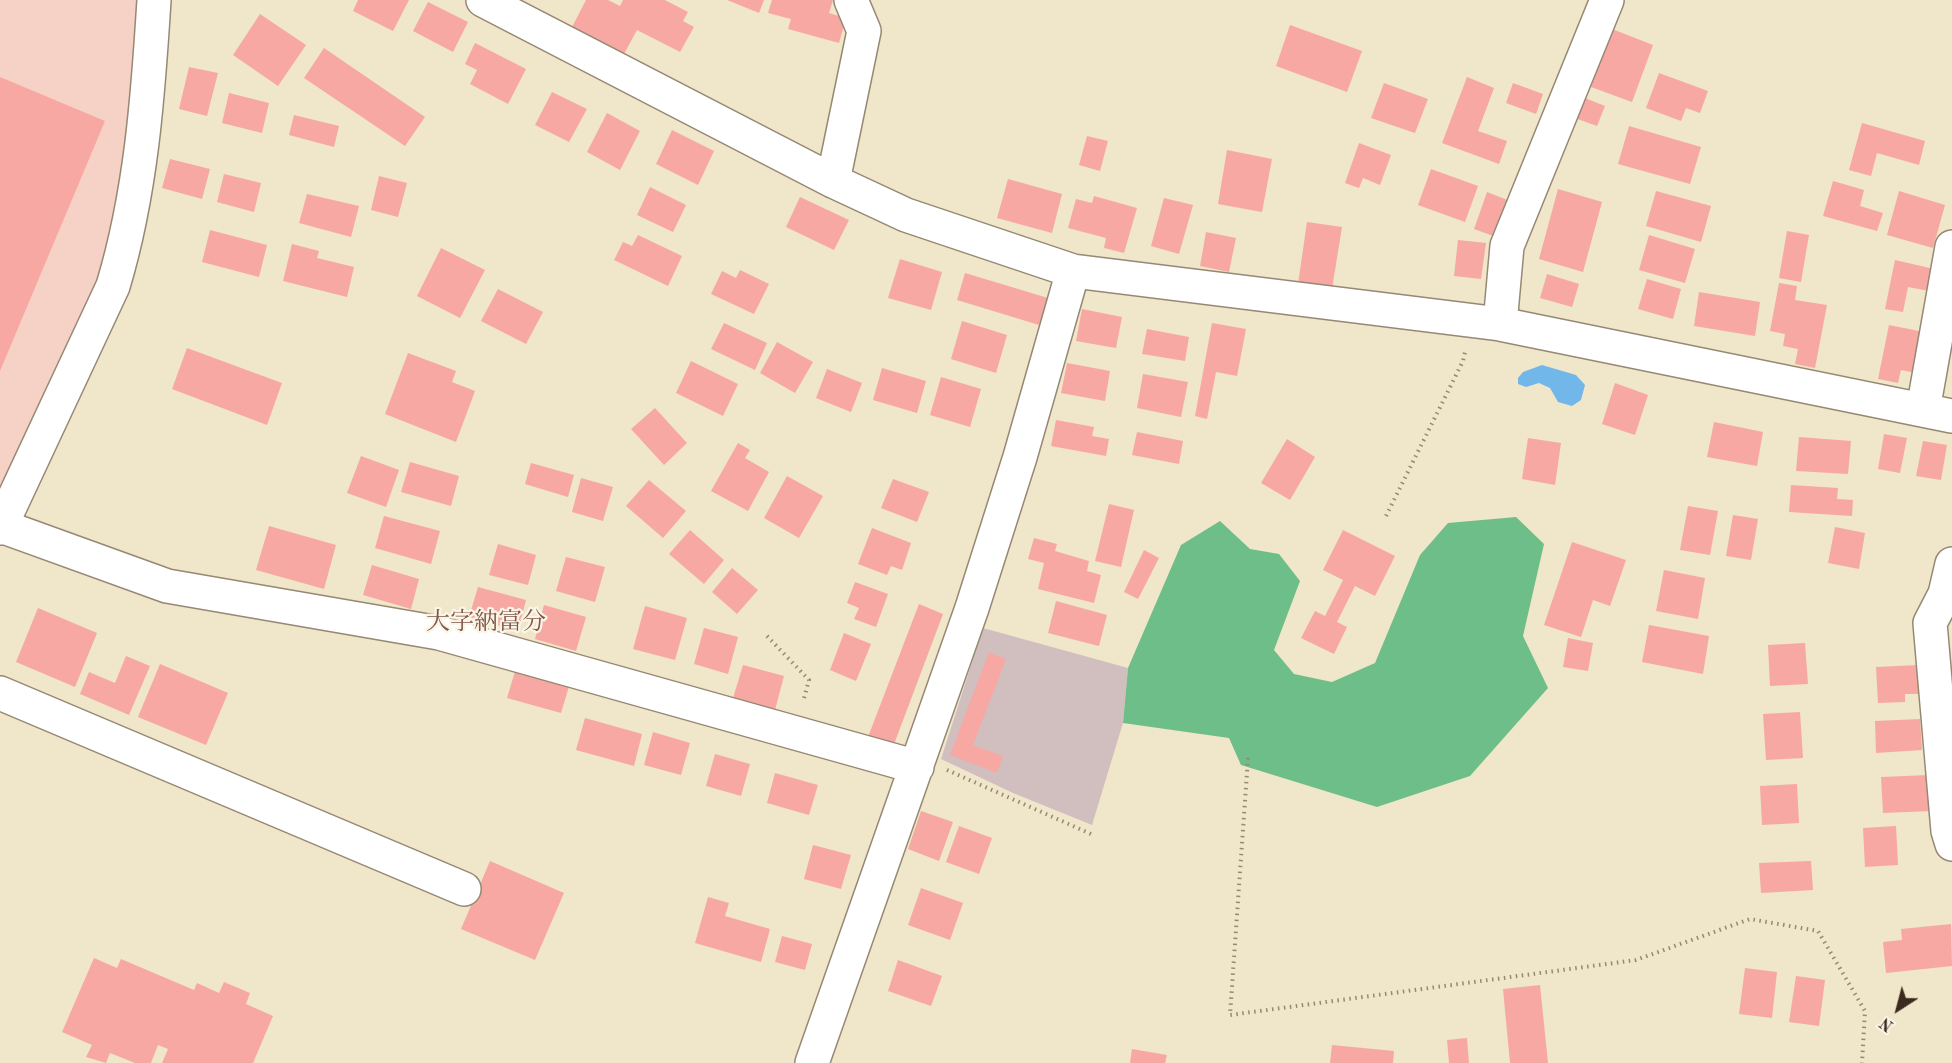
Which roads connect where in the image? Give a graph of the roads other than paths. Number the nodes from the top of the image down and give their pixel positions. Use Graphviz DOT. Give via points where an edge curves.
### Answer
graph roads {
  1 [pos="154,0"];
  2 [pos="483,0"];
  3 [pos="850,0"];
  4 [pos="1606,0"];
  5 [pos="833,181"];
  6 [pos="1952,247"];
  7 [pos="1073,271"];
  8 [pos="1486,322"];
  9 [pos="1937,413"];
  10 [pos="0,527"];
  11 [pos="1952,564"];
  12 [pos="0,693"];
  13 [pos="917,767"];
  14 [pos="1952,844"];
  15 [pos="464,889"];
  16 [pos="812,1063"];
  1 -- 10 [label="street" via="146,126 124,248 113,286"];
  2 -- 5 [label="street"];
  3 -- 5 [label="street" via="864,32"];
  4 -- 8 [label="street" via="1507,246"];
  5 -- 7 [label="street" via="906,215"];
  6 -- 9 [label="street"];
  7 -- 8 [label="street"];
  7 -- 13 [label="street" via="1020,457"];
  8 -- 9 [label="street"];
  10 -- 13 [label="street" via="167,586 440,633"];
  11 -- 14 [label="street" via="1945,594 1930,623 1930,646"];
  12 -- 15 [label="street"];
  13 -- 16 [label="street"];
}
